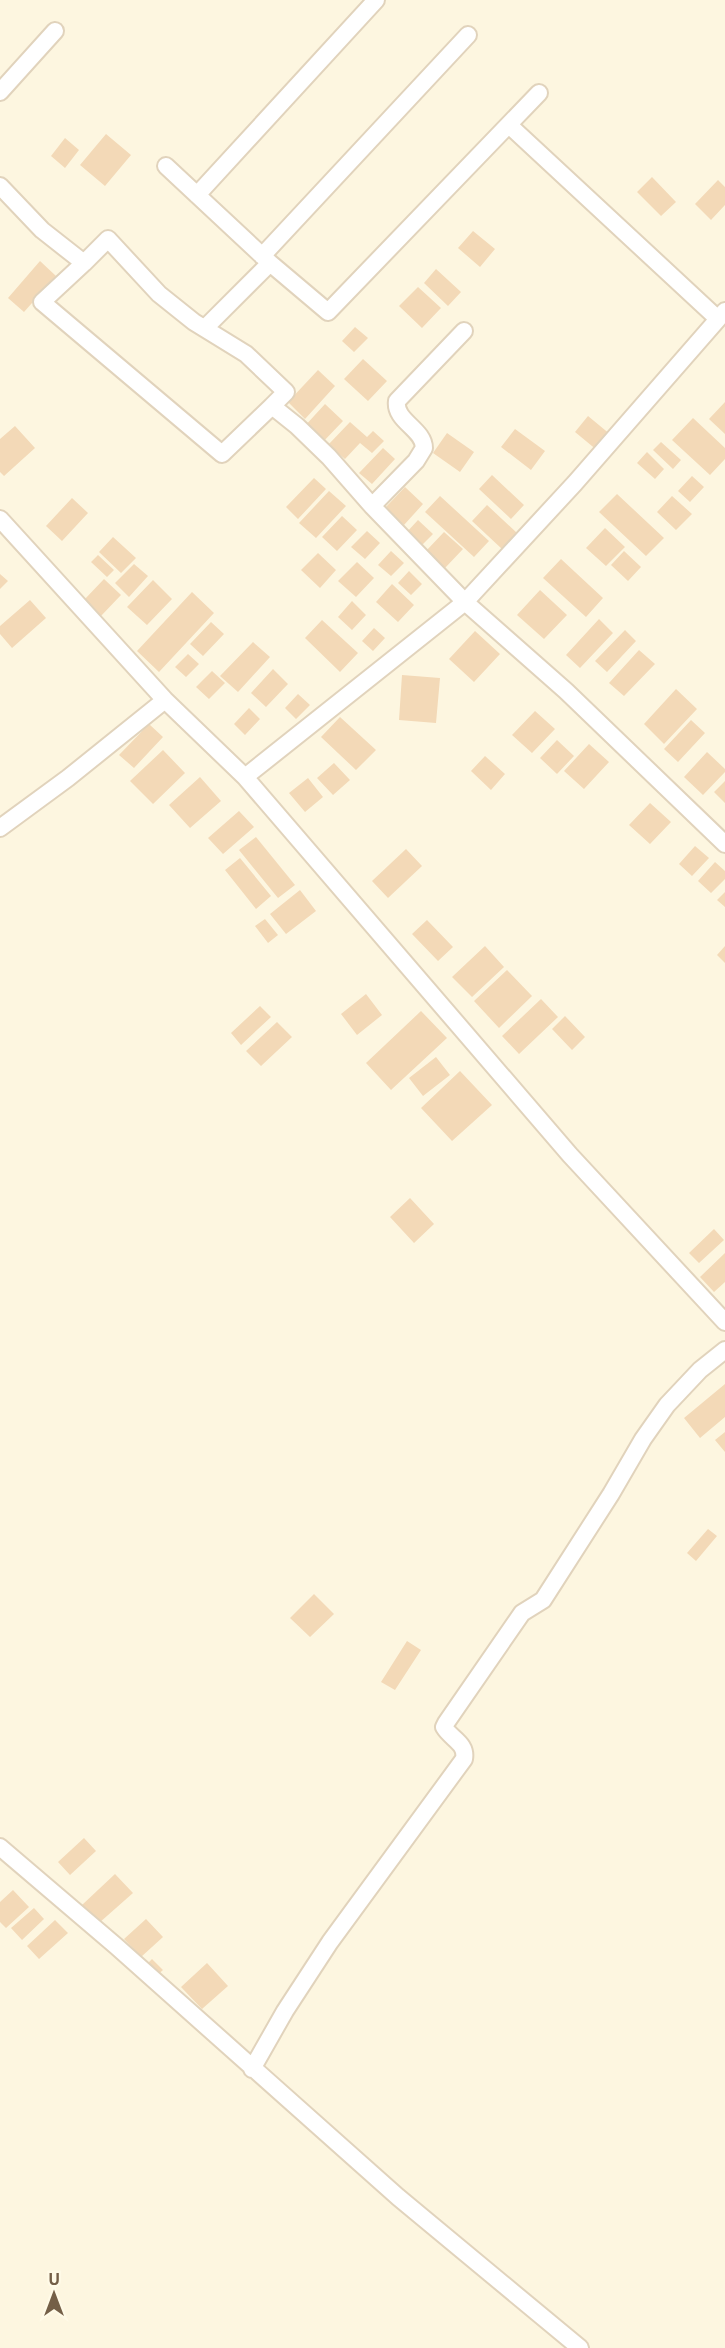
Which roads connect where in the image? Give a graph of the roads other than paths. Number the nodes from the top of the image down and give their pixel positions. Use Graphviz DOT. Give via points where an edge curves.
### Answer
graph roads {
  1 [pos="376,0"];
  2 [pos="55,31"];
  3 [pos="468,35"];
  4 [pos="0,92"];
  5 [pos="539,93"];
  6 [pos="509,124"];
  7 [pos="166,166"];
  8 [pos="0,186"];
  9 [pos="197,195"];
  10 [pos="266,260"];
  11 [pos="84,263"];
  12 [pos="722,315"];
  13 [pos="205,328"];
  14 [pos="464,331"];
  15 [pos="272,406"];
  16 [pos="372,506"];
  17 [pos="0,519"];
  18 [pos="465,602"];
  19 [pos="165,700"];
  20 [pos="245,777"];
  21 [pos="0,828"];
  22 [pos="725,844"];
  23 [pos="725,1322"];
  24 [pos="725,1350"];
  25 [pos="0,1847"];
  26 [pos="252,2069"];
  27 [pos="580,2348"];
  1 -- 9 [label="street"];
  2 -- 4 [label="street"];
  3 -- 10 [label="street"];
  5 -- 6 [label="street"];
  6 -- 10 [label="street" via="327,312"];
  6 -- 12 [label="street"];
  7 -- 9 [label="street"];
  8 -- 11 [label="street" via="42,230"];
  9 -- 10 [label="street"];
  10 -- 13 [label="street"];
  11 -- 13 [label="street" via="108,239 159,294"];
  11 -- 15 [label="street" via="42,302 222,454"];
  12 -- 18 [label="street"];
  13 -- 15 [label="street" via="246,354 286,392"];
  14 -- 16 [label="street" via="398,401 398,412 423,441 424,448"];
  15 -- 16 [label="street" via="297,426"];
  16 -- 18 [label="street"];
  17 -- 19 [label="street"];
  18 -- 20 [label="street"];
  18 -- 22 [label="street" via="566,691"];
  19 -- 20 [label="street"];
  19 -- 21 [label="street"];
  20 -- 23 [label="street" via="570,1155"];
  24 -- 26 [label="street" via="667,1405 543,1600 522,1613 446,1723 446,1731 462,1745 464,1759 330,1942"];
  25 -- 26 [label="street"];
  26 -- 27 [label="street"];
}
